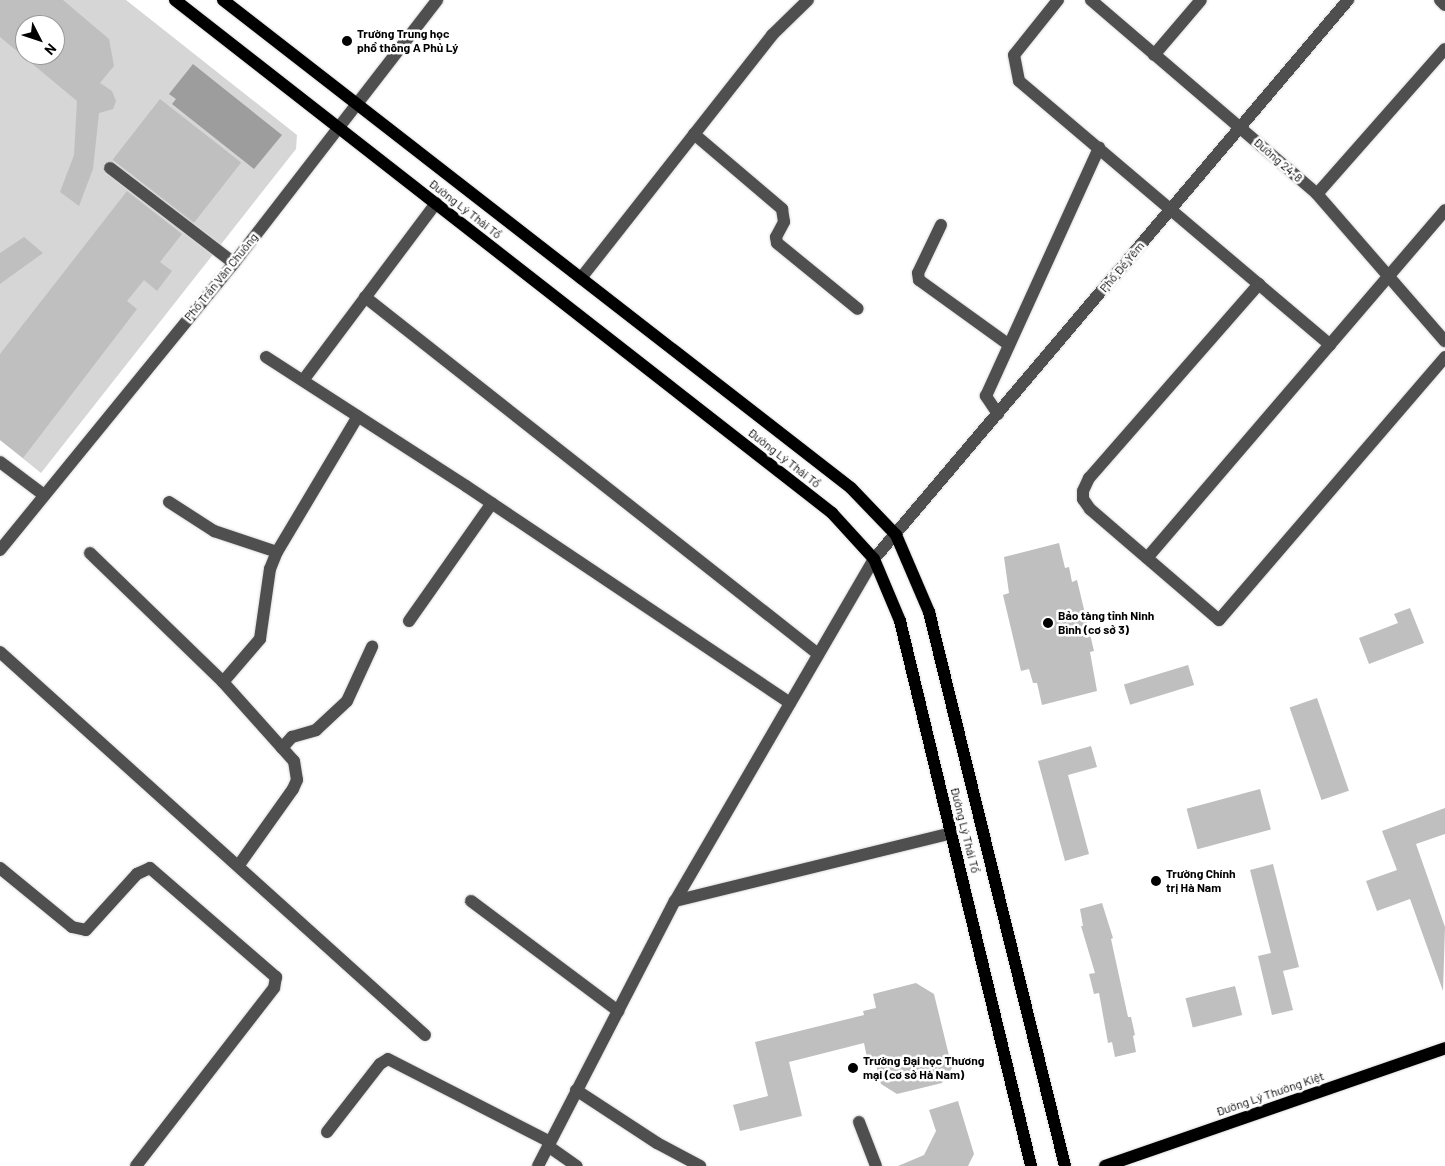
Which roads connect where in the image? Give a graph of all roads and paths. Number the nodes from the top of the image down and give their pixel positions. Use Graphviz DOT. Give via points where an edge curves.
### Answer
graph roads {
  1 [pos="175,0"];
  2 [pos="223,0"];
  3 [pos="437,0"];
  4 [pos="808,0"];
  5 [pos="1058,0"];
  6 [pos="1091,0"];
  7 [pos="1201,0"];
  8 [pos="1348,0"];
  9 [pos="1440,0"];
  10 [pos="1445,4"];
  11 [pos="1445,49"];
  12 [pos="1154,55"];
  13 [pos="357,104"];
  14 [pos="339,128"];
  15 [pos="1240,128"];
  16 [pos="694,134"];
  17 [pos="1099,148"];
  18 [pos="110,168"];
  19 [pos="1317,194"];
  20 [pos="436,203"];
  21 [pos="1171,209"];
  22 [pos="1445,210"];
  23 [pos="941,225"];
  24 [pos="234,263"];
  25 [pos="1389,276"];
  26 [pos="581,278"];
  27 [pos="1259,284"];
  28 [pos="365,297"];
  29 [pos="858,309"];
  30 [pos="1445,340"];
  31 [pos="1009,344"];
  32 [pos="1330,345"];
  33 [pos="266,356"];
  34 [pos="1445,357"];
  35 [pos="304,379"];
  36 [pos="998,414"];
  37 [pos="358,416"];
  38 [pos="0,462"];
  39 [pos="44,495"];
  40 [pos="169,502"];
  41 [pos="492,503"];
  42 [pos="896,535"];
  43 [pos="0,550"];
  44 [pos="277,552"];
  45 [pos="90,553"];
  46 [pos="1147,558"];
  47 [pos="874,559"];
  48 [pos="409,621"];
  49 [pos="372,647"];
  50 [pos="0,652"];
  51 [pos="818,654"];
  52 [pos="223,682"];
  53 [pos="790,702"];
  54 [pos="282,748"];
  55 [pos="951,833"];
  56 [pos="239,865"];
  57 [pos="0,868"];
  58 [pos="471,901"];
  59 [pos="675,901"];
  60 [pos="618,1011"];
  61 [pos="425,1035"];
  62 [pos="1445,1048"];
  63 [pos="576,1090"];
  64 [pos="860,1122"];
  65 [pos="327,1132"];
  66 [pos="549,1144"];
  67 [pos="136,1166"];
  68 [pos="538,1166"];
  69 [pos="577,1166"];
  70 [pos="700,1166"];
  71 [pos="876,1166"];
  72 [pos="1031,1166"];
  73 [pos="1065,1166"];
  74 [pos="1105,1166"];
  1 -- 14 [label="main road, Đường Lý Thái Tổ"];
  2 -- 13 [label="main road, Đường Lý Thái Tổ"];
  3 -- 13 [label="street, Phố Trần Văn Chuông"];
  4 -- 16 [label="street" via="772,35"];
  5 -- 17 [label="street" via="1023,41 1014,55 1014,68 1019,81"];
  6 -- 12 [label="street, Đường 24-8"];
  7 -- 12 [label="street"];
  8 -- 15 [label="street, Phố Đề Yêm"];
  9 -- 10 [label="street"];
  11 -- 19 [label="street"];
  12 -- 15 [label="street, Đường 24-8"];
  13 -- 14 [label="street, Phố Trần Văn Chuông"];
  13 -- 26 [label="main road, Đường Lý Thái Tổ"];
  14 -- 20 [label="main road, Đường Lý Thái Tổ"];
  14 -- 24 [label="street, Phố Trần Văn Chuông"];
  15 -- 19 [label="street, Đường 24-8"];
  15 -- 21 [label="street, Phố Đề Yêm"];
  16 -- 26 [label="street"];
  16 -- 29 [label="street" via="782,209 784,222 776,243"];
  17 -- 21 [label="street"];
  17 -- 31 [label="street"];
  18 -- 24 [label="street"];
  19 -- 25 [label="street, Đường 24-8"];
  20 -- 28 [label="street"];
  20 -- 47 [label="main road, Đường Lý Thái Tổ" via="832,513"];
  21 -- 27 [label="street"];
  21 -- 36 [label="street, Phố Đề Yêm"];
  22 -- 25 [label="street"];
  23 -- 31 [label="street" via="918,273 919,280"];
  24 -- 39 [label="street, Phố Trần Văn Chuông"];
  25 -- 30 [label="street, Đường 24-8"];
  25 -- 32 [label="street"];
  26 -- 42 [label="main road, Đường Lý Thái Tổ" via="851,488"];
  27 -- 32 [label="street"];
  27 -- 46 [label="street" via="1089,478 1083,491 1083,499 1090,508"];
  28 -- 35 [label="street"];
  28 -- 51 [label="street"];
  31 -- 36 [label="street" via="986,396"];
  32 -- 46 [label="street"];
  33 -- 35 [label="street"];
  34 -- 46 [label="street" via="1219,620"];
  35 -- 37 [label="street"];
  36 -- 42 [label="street, Phố Đề Yêm"];
  37 -- 41 [label="street"];
  37 -- 44 [label="street"];
  38 -- 39 [label="street"];
  39 -- 43 [label="street, Phố Trần Văn Chuông"];
  40 -- 44 [label="street" via="214,531"];
  41 -- 48 [label="street"];
  41 -- 53 [label="street"];
  42 -- 47 [label="street, Phố Đề Yêm"];
  42 -- 73 [label="main road, Đường Lý Thái Tổ" via="929,612"];
  44 -- 52 [label="street" via="270,569 260,639"];
  45 -- 52 [label="street"];
  47 -- 51 [label="street, Phố Đề Yêm"];
  47 -- 55 [label="main road, Đường Lý Thái Tổ" via="900,621"];
  49 -- 54 [label="street" via="347,701 316,730 292,737"];
  50 -- 56 [label="street"];
  51 -- 53 [label="street, Phố Đề Yêm"];
  52 -- 54 [label="street"];
  53 -- 59 [label="street, Phố Đề Yêm"];
  54 -- 56 [label="street" via="294,761 297,780"];
  55 -- 59 [label="street"];
  55 -- 72 [label="main road, Đường Lý Thái Tổ"];
  56 -- 61 [label="street"];
  57 -- 67 [label="street" via="72,926 86,930 137,874 150,868 276,977 274,988"];
  58 -- 60 [label="street"];
  59 -- 60 [label="street, Phố Đề Yêm"];
  60 -- 63 [label="street, Phố Đề Yêm"];
  62 -- 74 [label="main road, Đường Lý Thường Kiệt"];
  63 -- 66 [label="street, Phố Đề Yêm"];
  63 -- 70 [label="street"];
  64 -- 71 [label="street"];
  65 -- 66 [label="street" via="380,1064 388,1059"];
  66 -- 68 [label="street, Phố Đề Yêm"];
  66 -- 69 [label="street"];
}
